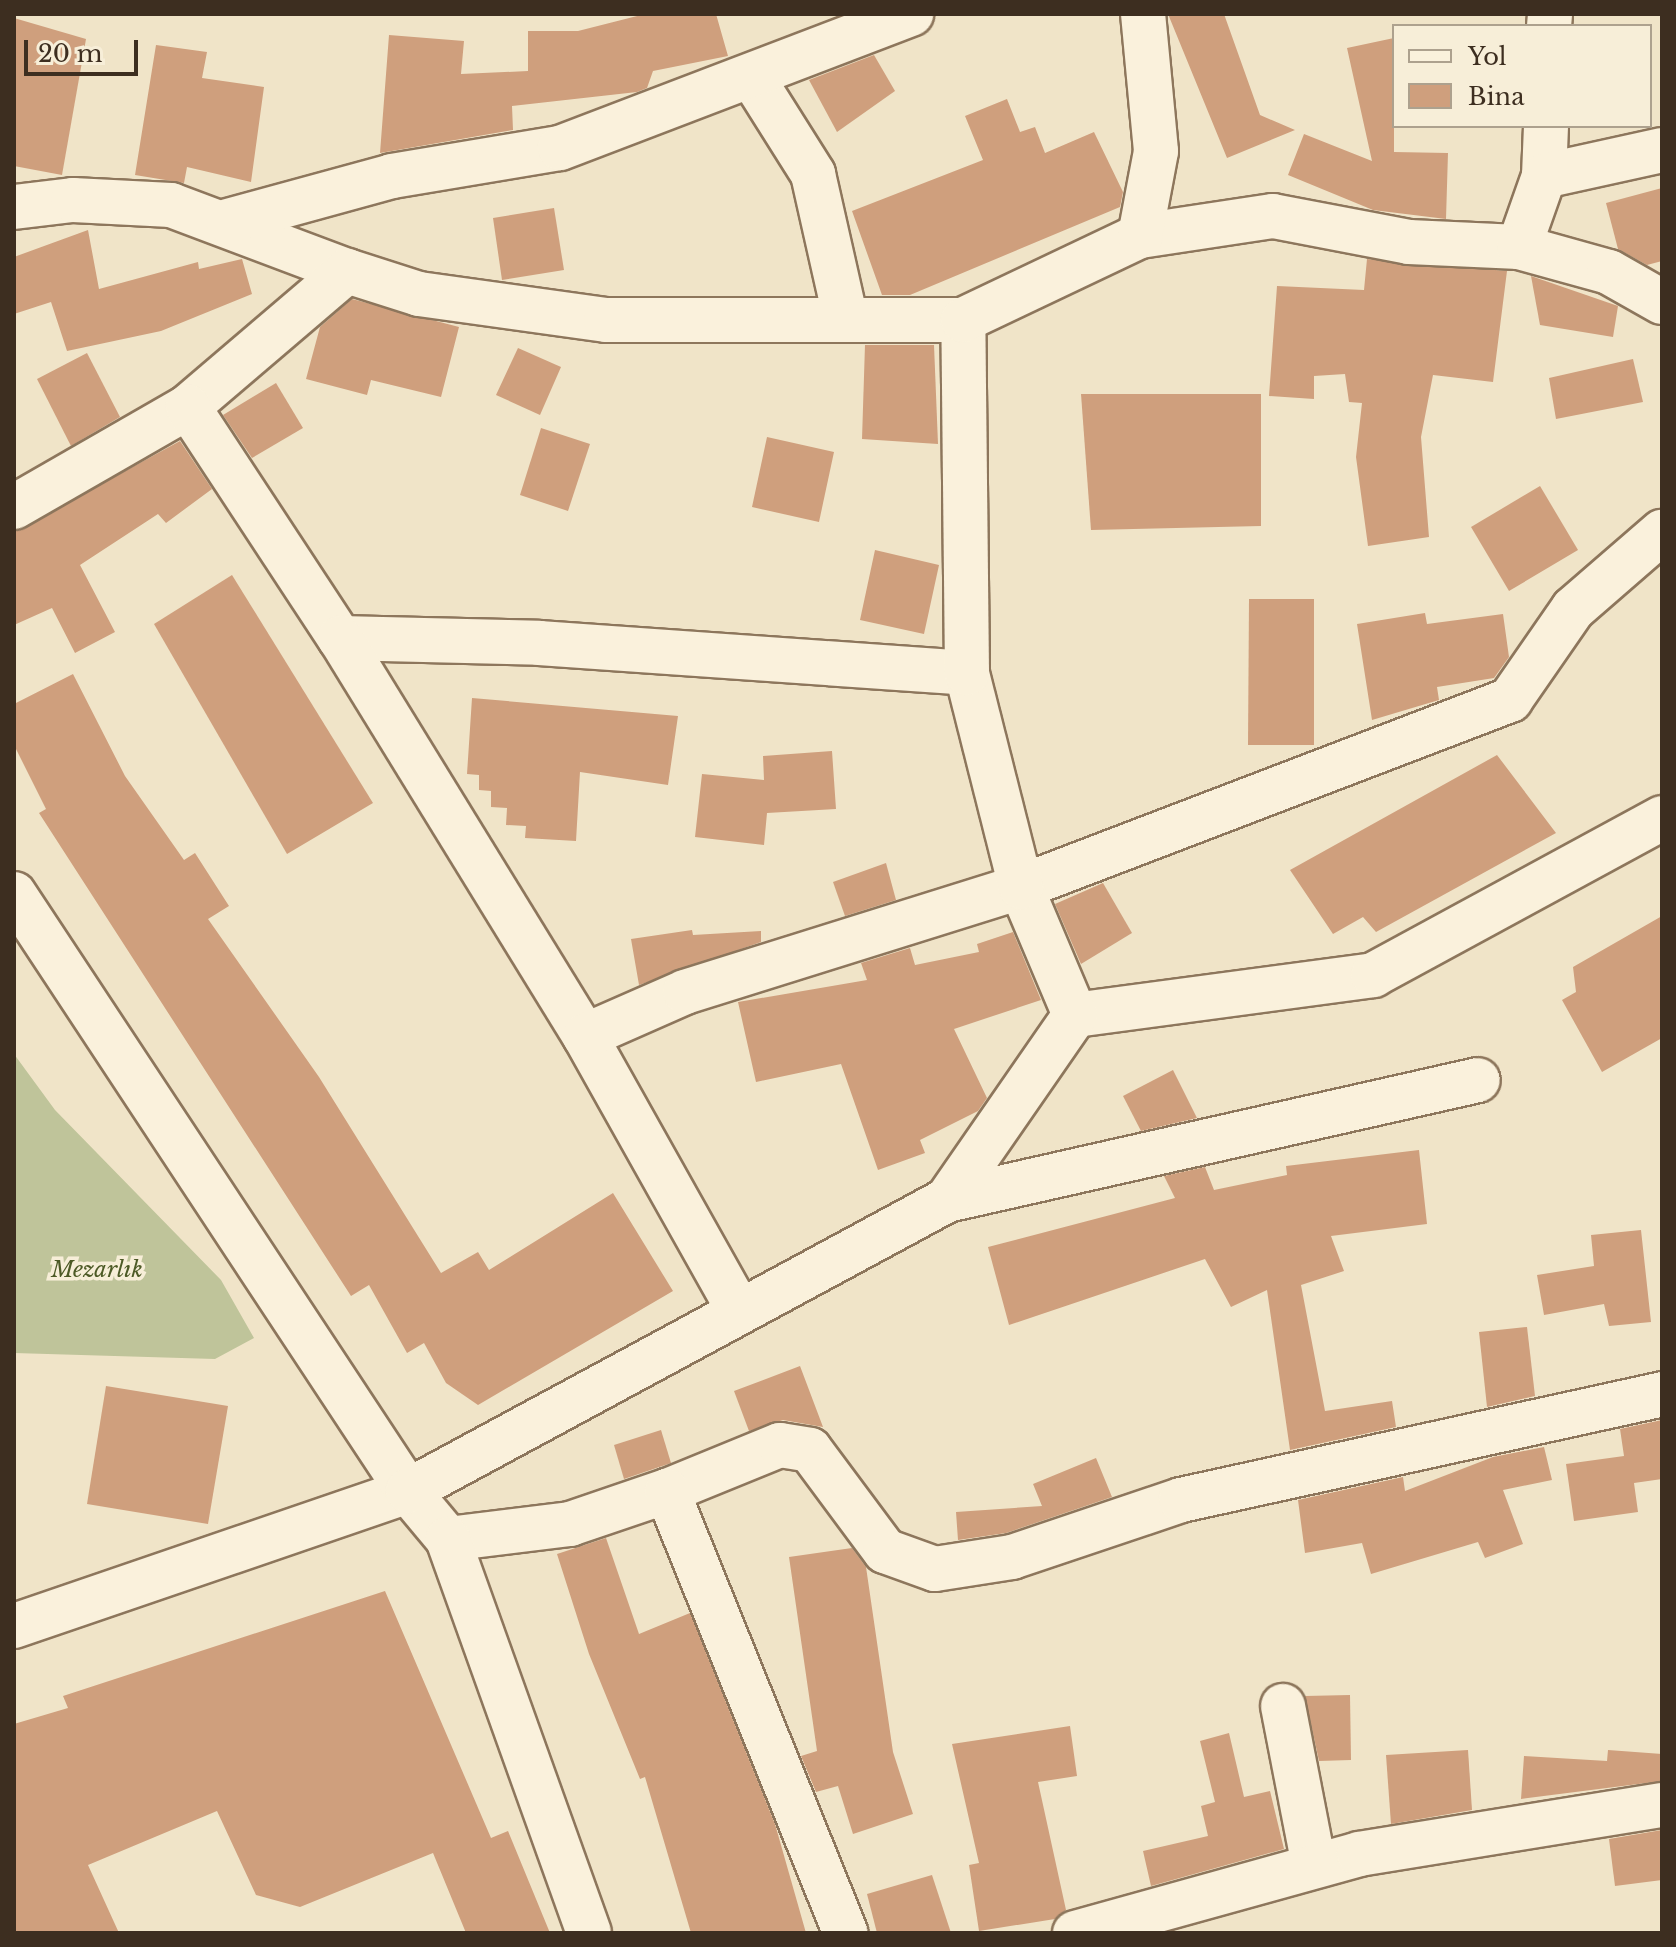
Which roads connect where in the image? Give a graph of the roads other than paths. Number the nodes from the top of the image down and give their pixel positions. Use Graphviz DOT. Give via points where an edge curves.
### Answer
graph roads {
  1 [pos="911,14"];
  2 [pos="1143,14"];
  3 [pos="752,77"];
  4 [pos="1546,128"];
  5 [pos="1662,150"];
  6 [pos="1544,176"];
  7 [pos="14,207"];
  8 [pos="228,221"];
  9 [pos="1140,236"];
  10 [pos="1519,247"];
  11 [pos="347,271"];
  12 [pos="1662,302"];
  13 [pos="845,316"];
  14 [pos="963,320"];
  15 [pos="188,407"];
  16 [pos="14,507"];
  17 [pos="1662,532"];
  18 [pos="340,638"];
  19 [pos="967,673"];
  20 [pos="1662,818"];
  21 [pos="1021,887"];
  22 [pos="14,894"];
  23 [pos="1075,1015"];
  24 [pos="585,1036"];
  25 [pos="1478,1080"];
  26 [pos="947,1200"];
  27 [pos="737,1307"];
  28 [pos="1662,1394"];
  29 [pos="408,1491"];
  30 [pos="667,1491"];
  31 [pos="448,1539"];
  32 [pos="14,1626"];
  33 [pos="1283,1706"];
  34 [pos="1662,1805"];
  35 [pos="1314,1865"];
  36 [pos="589,1933"];
  37 [pos="846,1933"];
  38 [pos="1075,1933"];
  1 -- 3 [label="street"];
  2 -- 9 [label="street" via="1156,151"];
  3 -- 8 [label="street" via="560,148 392,176"];
  3 -- 13 [label="street" via="813,174"];
  4 -- 6 [label="street"];
  5 -- 6 [label="street"];
  6 -- 10 [label="street"];
  7 -- 8 [label="street" via="73,200 171,205"];
  8 -- 11 [label="street"];
  9 -- 10 [label="street" via="1273,216 1409,242"];
  9 -- 14 [label="street"];
  10 -- 12 [label="street" via="1609,272"];
  11 -- 13 [label="street" via="419,294 606,320"];
  11 -- 15 [label="street"];
  13 -- 14 [label="street"];
  14 -- 19 [label="street"];
  15 -- 16 [label="street"];
  15 -- 18 [label="street"];
  17 -- 21 [label="street" via="1573,609 1510,700"];
  18 -- 19 [label="street" via="539,643"];
  18 -- 24 [label="street"];
  19 -- 21 [label="street"];
  20 -- 23 [label="street" via="1373,975"];
  21 -- 23 [label="street"];
  21 -- 24 [label="street" via="685,992"];
  22 -- 29 [label="street"];
  23 -- 26 [label="street"];
  24 -- 27 [label="street"];
  25 -- 26 [label="street"];
  26 -- 27 [label="street"];
  27 -- 29 [label="street"];
  28 -- 30 [label="street" via="1181,1500 1012,1557 935,1569 885,1551 810,1450 780,1445"];
  29 -- 31 [label="street"];
  29 -- 32 [label="street"];
  30 -- 31 [label="street" via="570,1524"];
  30 -- 37 [label="street"];
  31 -- 36 [label="street"];
  33 -- 35 [label="street"];
  34 -- 35 [label="street"];
  35 -- 38 [label="street"];
}
